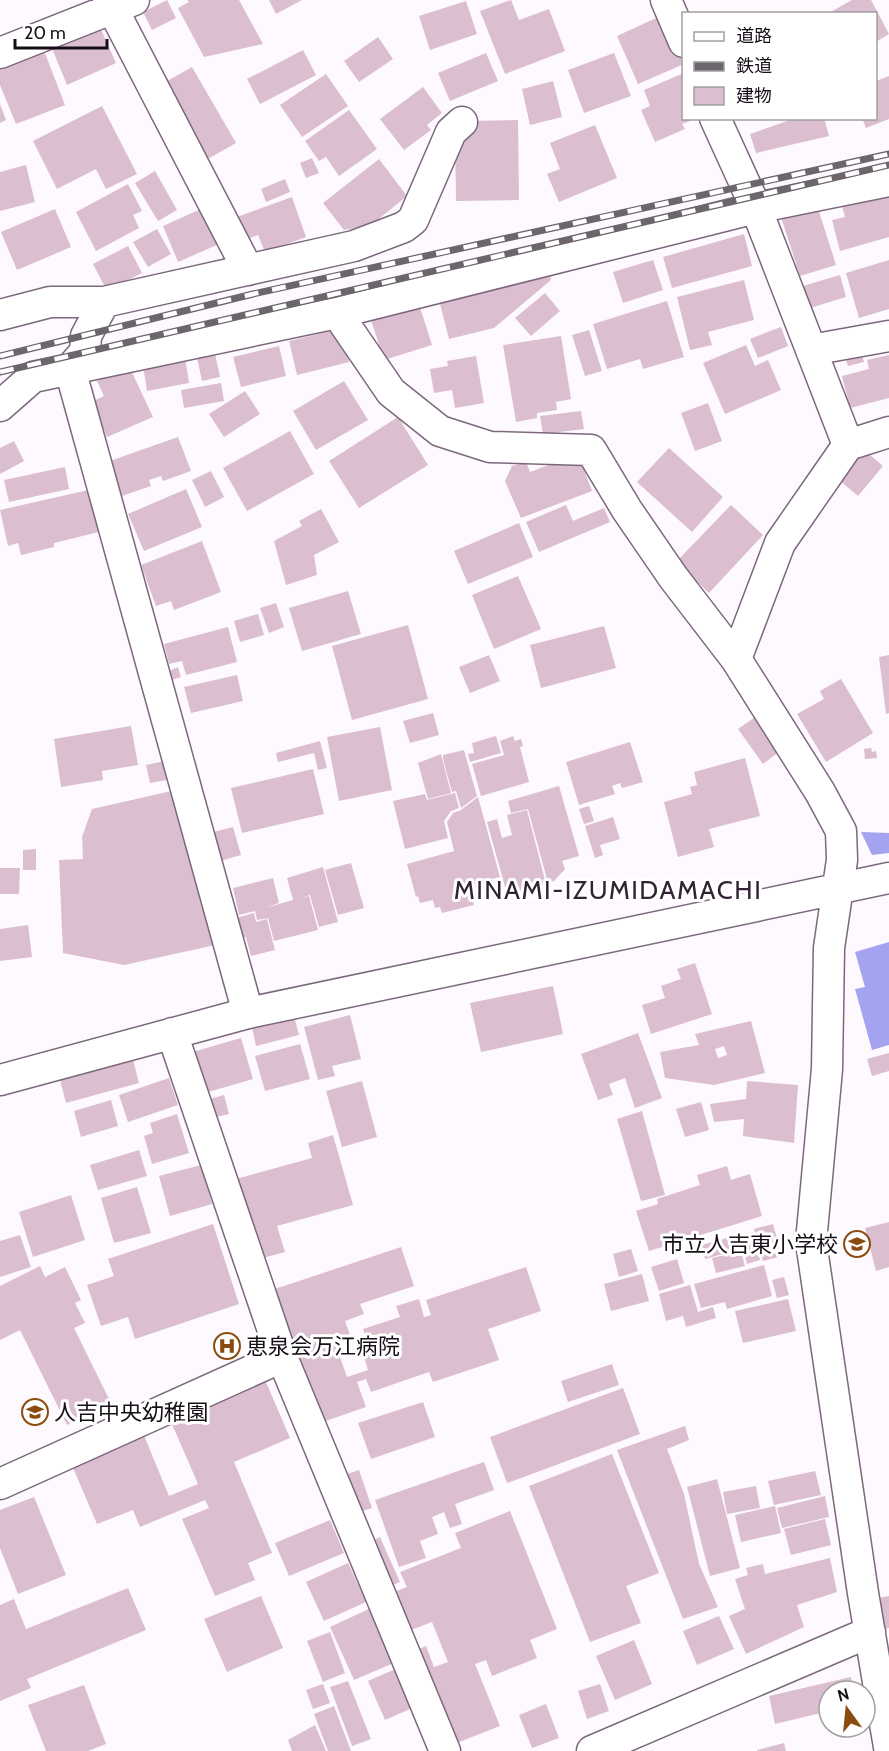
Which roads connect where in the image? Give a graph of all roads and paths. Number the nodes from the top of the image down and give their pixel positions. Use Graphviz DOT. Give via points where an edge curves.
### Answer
graph roads {
  1 [pos="666,0"];
  2 [pos="119,3"];
  3 [pos="682,37"];
  4 [pos="0,53"];
  5 [pos="716,120"];
  6 [pos="462,122"];
  7 [pos="889,181"];
  8 [pos="756,208"];
  9 [pos="248,270"];
  10 [pos="104,302"];
  11 [pos="337,313"];
  12 [pos="0,315"];
  13 [pos="889,336"];
  14 [pos="810,350"];
  15 [pos="70,369"];
  16 [pos="0,406"];
  17 [pos="889,432"];
  18 [pos="848,445"];
  19 [pos="736,659"];
  20 [pos="889,878"];
  21 [pos="839,889"];
  22 [pos="248,1013"];
  23 [pos="172,1033"];
  24 [pos="0,1080"];
  25 [pos="282,1357"];
  26 [pos="0,1484"];
  27 [pos="876,1590"];
  28 [pos="870,1632"];
  29 [pos="889,1747"];
  30 [pos="445,1751"];
  31 [pos="592,1751"];
  1 -- 3 [label="street"];
  2 -- 4 [label="street"];
  2 -- 9 [label="street"];
  5 -- 8 [label="street"];
  6 -- 9 [label="street" via="452,132 413,220 404,227 354,246"];
  7 -- 8 [label="street"];
  8 -- 11 [label="street"];
  8 -- 14 [label="street"];
  9 -- 10 [label="street"];
  10 -- 12 [label="street" via="50,302"];
  10 -- 15 [label="street" via="86,336 85,352"];
  11 -- 15 [label="street"];
  11 -- 19 [label="street" via="392,392 440,431 490,447 591,450 673,577"];
  13 -- 14 [label="street"];
  14 -- 18 [label="street"];
  15 -- 16 [label="street" via="33,377"];
  15 -- 22 [label="street"];
  17 -- 18 [label="street"];
  18 -- 19 [label="street" via="780,543"];
  19 -- 21 [label="street" via="841,831"];
  20 -- 21 [label="street"];
  21 -- 22 [label="street"];
  21 -- 27 [label="street" via="829,948 827,1069 811,1242"];
  22 -- 23 [label="street"];
  23 -- 24 [label="street"];
  23 -- 25 [label="street"];
  25 -- 26 [label="street"];
  25 -- 30 [label="street"];
  27 -- 28 [label="street"];
  28 -- 29 [label="street"];
  28 -- 31 [label="street"];
}
